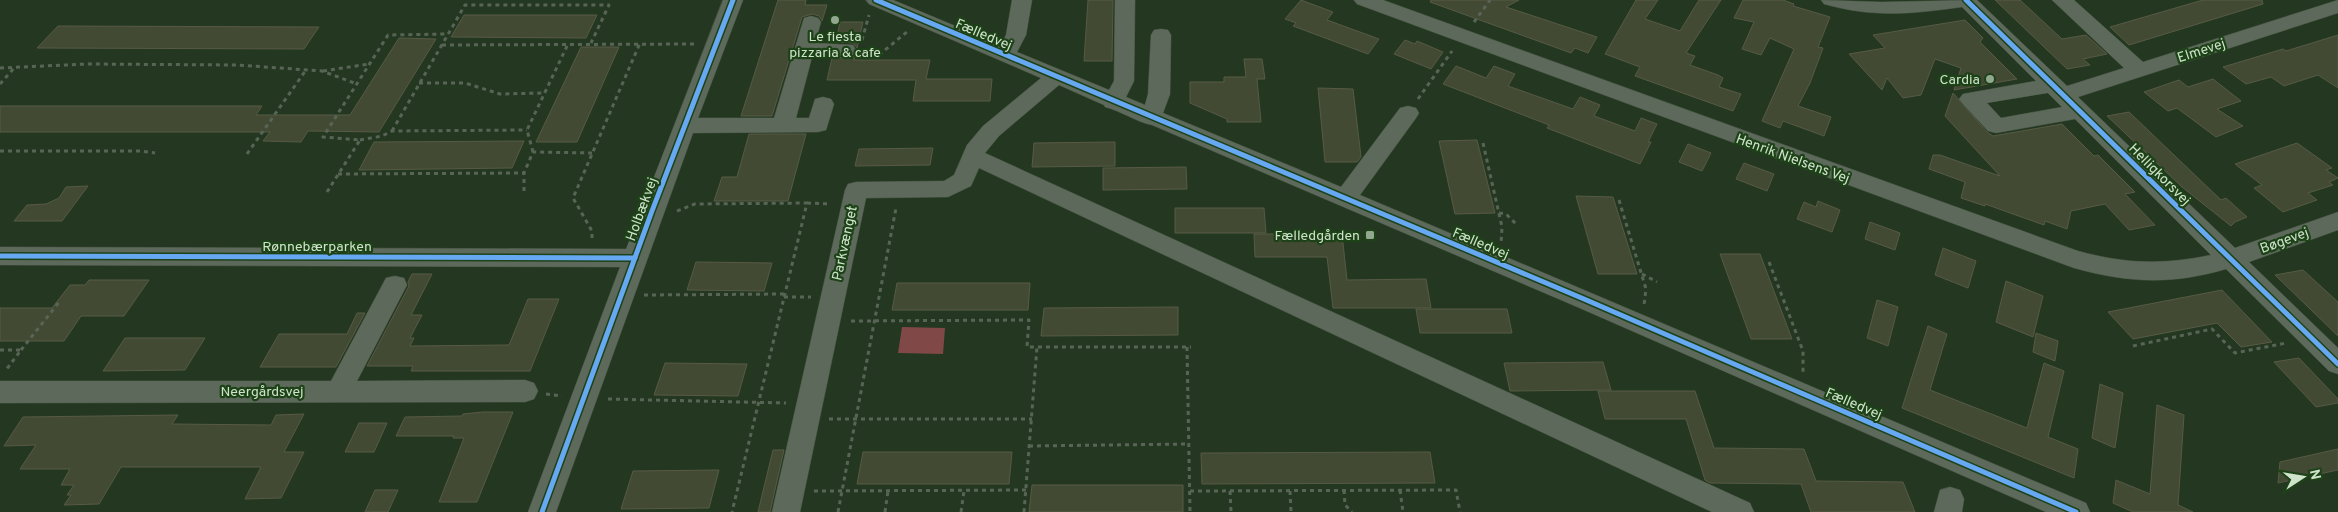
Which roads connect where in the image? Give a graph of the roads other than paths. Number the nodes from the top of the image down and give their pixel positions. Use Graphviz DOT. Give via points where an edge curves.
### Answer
graph roads {
  1 [pos="733,0"];
  2 [pos="1022,0"];
  3 [pos="1125,0"];
  4 [pos="1364,0"];
  5 [pos="1831,0"];
  6 [pos="1966,0"];
  7 [pos="2062,0"];
  8 [pos="873,4"];
  9 [pos="2338,6"];
  10 [pos="914,11"];
  11 [pos="811,22"];
  12 [pos="1161,35"];
  13 [pos="857,49"];
  14 [pos="803,50"];
  15 [pos="1005,56"];
  16 [pos="2139,70"];
  17 [pos="1054,77"];
  18 [pos="2058,90"];
  19 [pos="1113,102"];
  20 [pos="824,104"];
  21 [pos="2080,111"];
  22 [pos="1408,114"];
  23 [pos="1151,118"];
  24 [pos="783,125"];
  25 [pos="684,126"];
  26 [pos="973,156"];
  27 [pos="1344,198"];
  28 [pos="2338,220"];
  29 [pos="0,256"];
  30 [pos="635,258"];
  31 [pos="2231,260"];
  32 [pos="395,285"];
  33 [pos="2338,364"];
  34 [pos="3,382"];
  35 [pos="339,390"];
  36 [pos="525,391"];
  37 [pos="789,502"];
  38 [pos="542,512"];
  39 [pos="1740,512"];
  40 [pos="2076,512"];
  1 -- 25 [label="street, Holbækvej"];
  2 -- 15 [label="street, Fælledvej" via="1016,35"];
  3 -- 19 [label="street" via="1124,81"];
  4 -- 31 [label="street, Henrik Nielsens Vej" via="2074,259 2142,272"];
  5 -- 6 [label="street" via="1883,10"];
  6 -- 18 [label="street, Helligkorsvej"];
  7 -- 16 [label="street"];
  8 -- 10 [label="street, Fælledvej"];
  9 -- 16 [label="street, Elmevej"];
  10 -- 15 [label="street, Fælledvej"];
  11 -- 14 [label="street"];
  12 -- 23 [label="street" via="1159,94"];
  13 -- 14 [label="street"];
  14 -- 24 [label="street"];
  15 -- 17 [label="street, Fælledvej"];
  16 -- 18 [label="street, Elmevej"];
  17 -- 19 [label="street, Fælledvej"];
  17 -- 26 [label="street, Parkvænget" via="991,131"];
  18 -- 21 [label="street, Helligkorsvej"];
  18 -- 21 [label="street, Elmevej" via="1970,99 1996,126"];
  19 -- 23 [label="street, Fælledvej"];
  20 -- 24 [label="street" via="818,125"];
  21 -- 31 [label="street, Helligkorsvej"];
  22 -- 27 [label="street"];
  23 -- 27 [label="street, Fælledvej"];
  24 -- 25 [label="street"];
  25 -- 30 [label="street, Holbækvej"];
  26 -- 37 [label="street, Parkvænget" via="963,180 948,189 856,190"];
  26 -- 39 [label="street"];
  27 -- 40 [label="street, Fælledvej"];
  28 -- 31 [label="street, Bøgevej"];
  29 -- 30 [label="street, Rønnebærparken"];
  30 -- 38 [label="street, Holbækvej"];
  31 -- 33 [label="street, Helligkorsvej"];
  32 -- 35 [label="street"];
  34 -- 35 [label="street, Neergårdsvej"];
  35 -- 36 [label="street, Neergårdsvej"];
}
